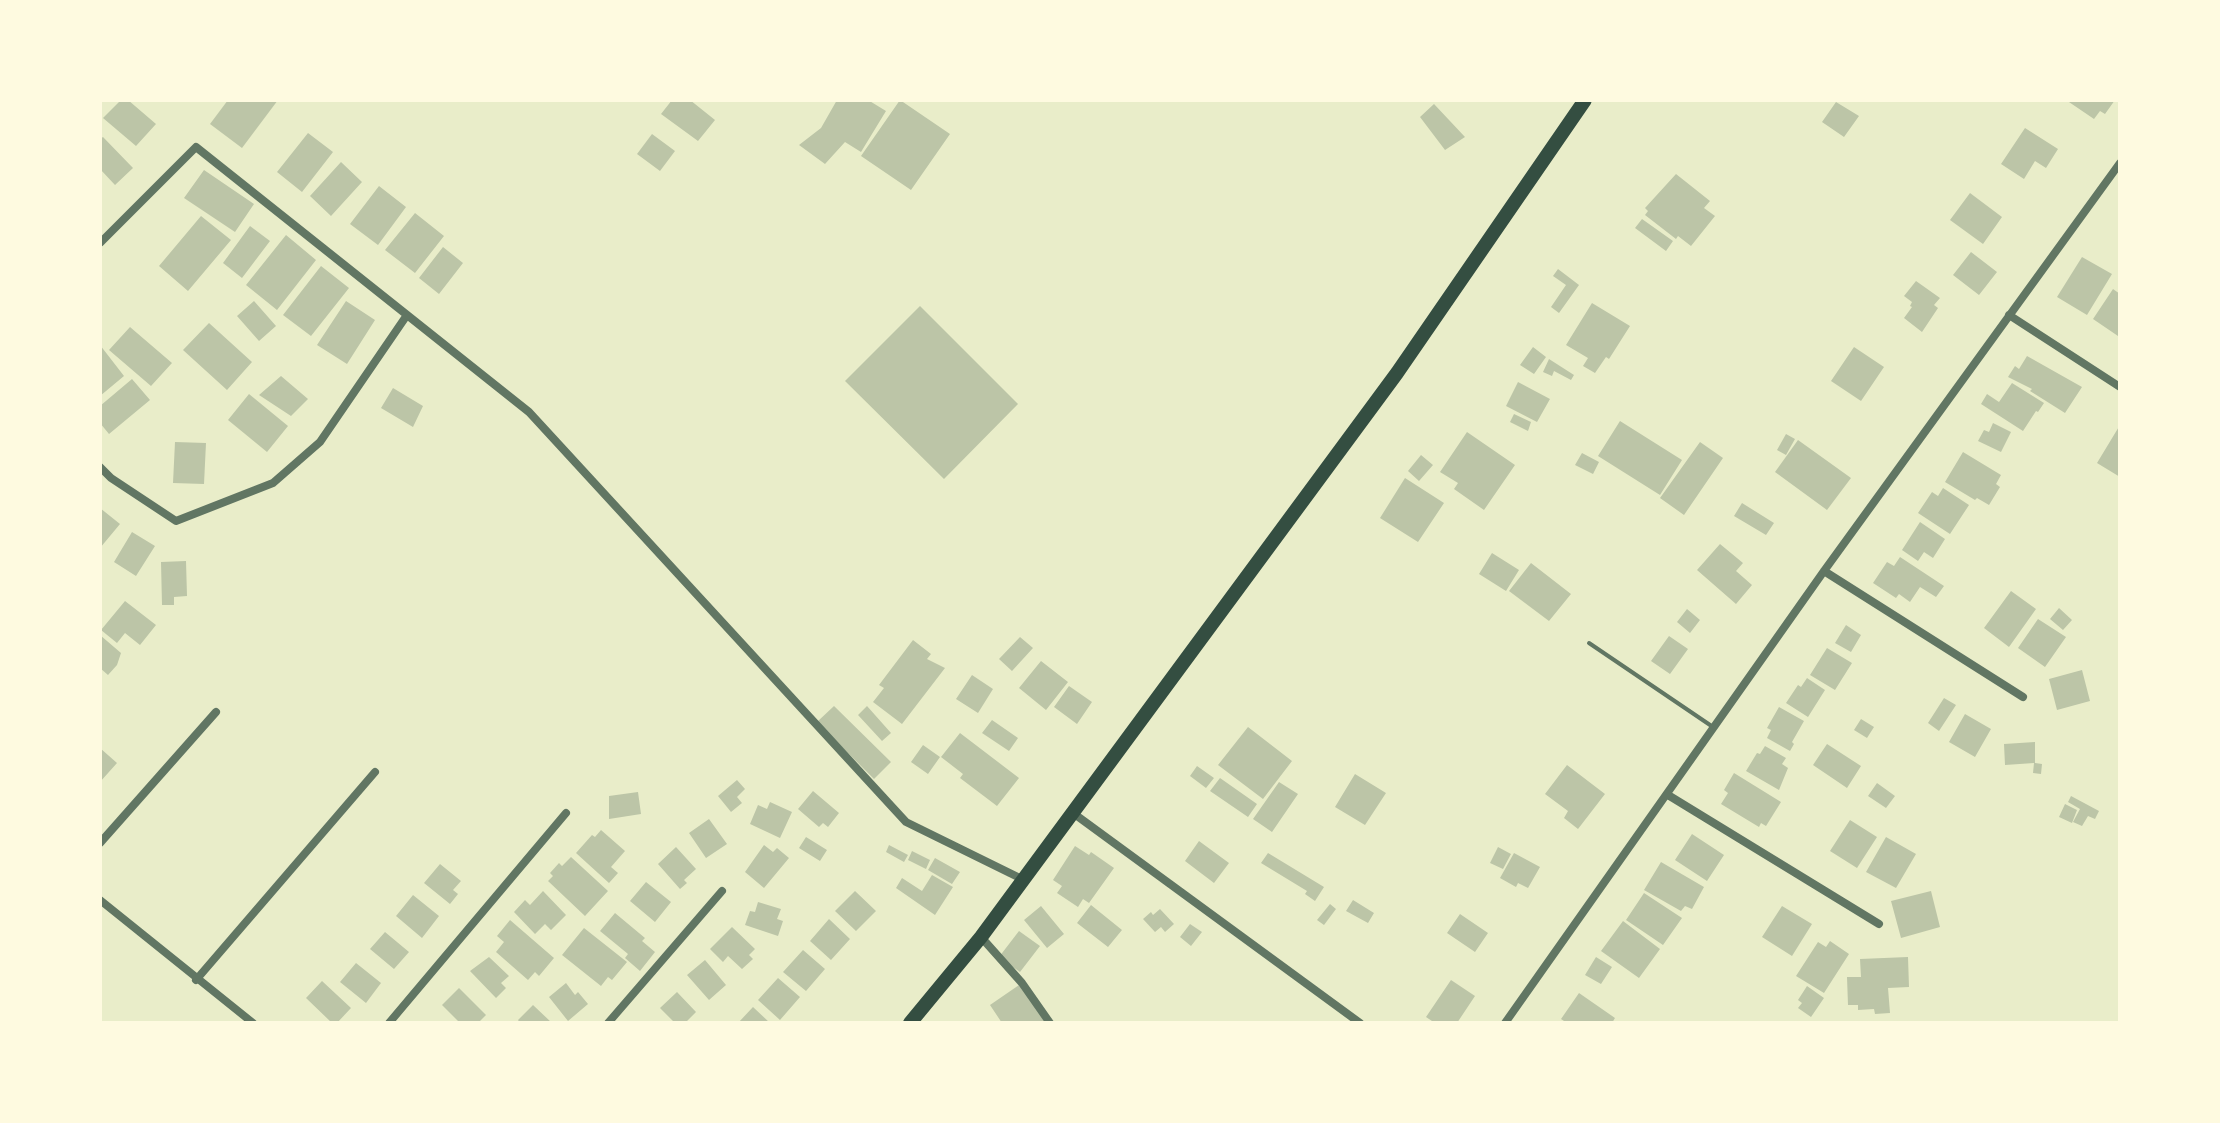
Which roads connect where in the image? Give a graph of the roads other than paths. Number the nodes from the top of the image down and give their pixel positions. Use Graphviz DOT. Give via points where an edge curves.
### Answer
graph roads {
  1 [pos="1585,100"];
  2 [pos="2120,163"];
  3 [pos="100,243"];
  4 [pos="407,315"];
  5 [pos="2009,315"];
  6 [pos="2120,387"];
  7 [pos="100,467"];
  8 [pos="1824,571"];
  9 [pos="1589,643"];
  10 [pos="2023,697"];
  11 [pos="216,712"];
  12 [pos="1715,728"];
  13 [pos="375,772"];
  14 [pos="1668,795"];
  15 [pos="566,813"];
  16 [pos="1073,813"];
  17 [pos="100,843"];
  18 [pos="1024,880"];
  19 [pos="722,891"];
  20 [pos="100,900"];
  21 [pos="1879,924"];
  22 [pos="981,937"];
  23 [pos="196,980"];
  24 [pos="253,1023"];
  25 [pos="389,1023"];
  26 [pos="608,1023"];
  27 [pos="910,1023"];
  28 [pos="1050,1023"];
  29 [pos="1360,1023"];
  30 [pos="1505,1023"];
  1 -- 16 [label="main road" via="1397,373"];
  2 -- 5 [label="street"];
  3 -- 4 [label="street" via="196,147"];
  4 -- 7 [label="street" via="320,442 273,483 176,521"];
  4 -- 18 [label="street" via="529,412 906,822"];
  5 -- 6 [label="street"];
  5 -- 8 [label="street"];
  8 -- 10 [label="street"];
  8 -- 12 [label="street"];
  9 -- 12 [label="lane"];
  11 -- 17 [label="street"];
  12 -- 14 [label="street"];
  13 -- 23 [label="street"];
  14 -- 21 [label="street"];
  14 -- 30 [label="street"];
  15 -- 25 [label="street"];
  16 -- 18 [label="main road"];
  16 -- 29 [label="street"];
  18 -- 22 [label="main road"];
  19 -- 26 [label="street"];
  20 -- 23 [label="street"];
  22 -- 27 [label="main road"];
  22 -- 28 [label="street"];
  23 -- 24 [label="street"];
}
